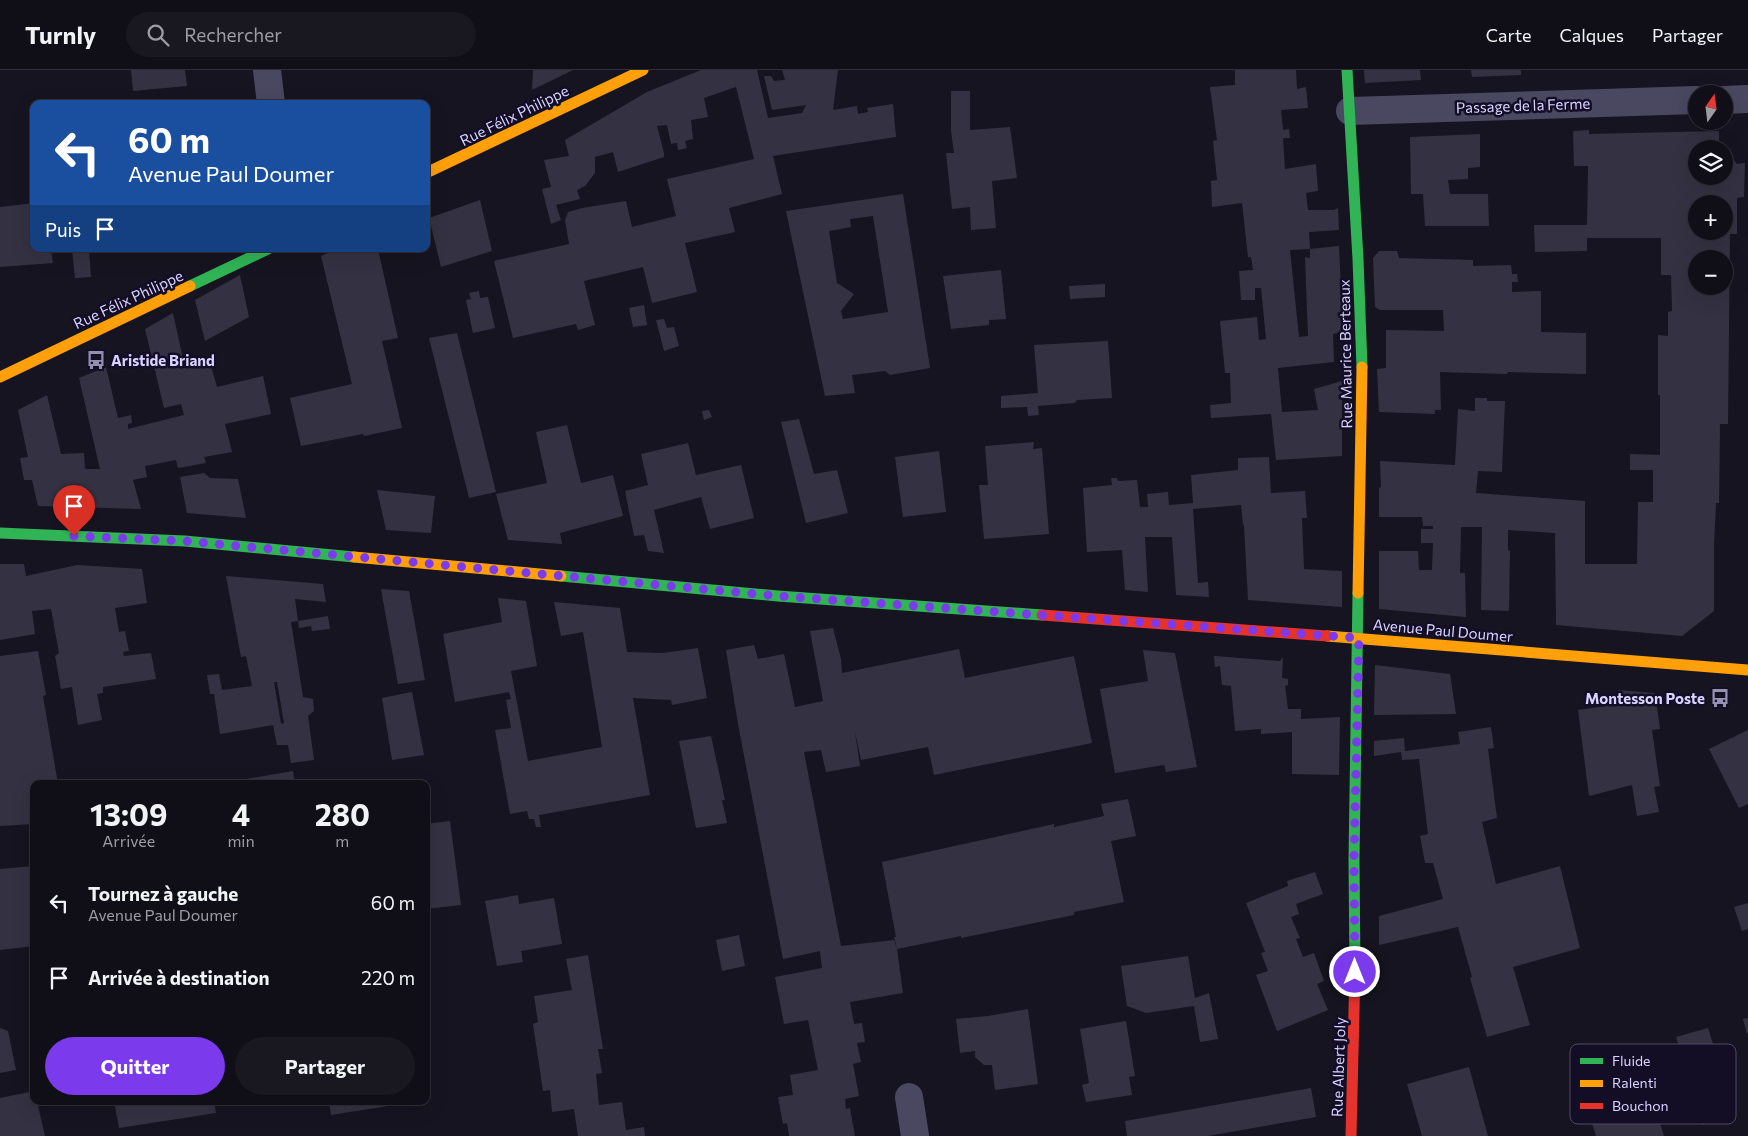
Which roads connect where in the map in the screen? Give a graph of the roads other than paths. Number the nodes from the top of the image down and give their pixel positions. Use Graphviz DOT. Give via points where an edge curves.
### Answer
graph roads {
  1 [pos="267,70"];
  2 [pos="643,70"];
  3 [pos="1347,70"];
  4 [pos="1748,99"];
  5 [pos="271,100"];
  6 [pos="1688,100"];
  7 [pos="1733,100"];
  8 [pos="1350,111"];
  9 [pos="430,171"];
  10 [pos="262,252"];
  11 [pos="0,377"];
  12 [pos="0,533"];
  13 [pos="1359,638"];
  14 [pos="1748,670"];
  15 [pos="909,1097"];
  16 [pos="915,1136"];
  17 [pos="1351,1136"];
  1 -- 5 [label="street"];
  2 -- 9 [label="main road, Rue Félix Philippe"];
  3 -- 8 [label="main road, Rue Maurice Berteaux"];
  4 -- 7 [label="street"];
  6 -- 8 [label="street, Passage de la Ferme"];
  8 -- 13 [label="main road, Rue Maurice Berteaux" via="1362,379"];
  10 -- 11 [label="main road, Rue Félix Philippe"];
  12 -- 13 [label="main road, Avenue Paul Doumer" via="185,541 778,596"];
  13 -- 14 [label="main road, Avenue Paul Doumer"];
  13 -- 17 [label="main road, Rue Albert Joly"];
  15 -- 16 [label="street"];
}
